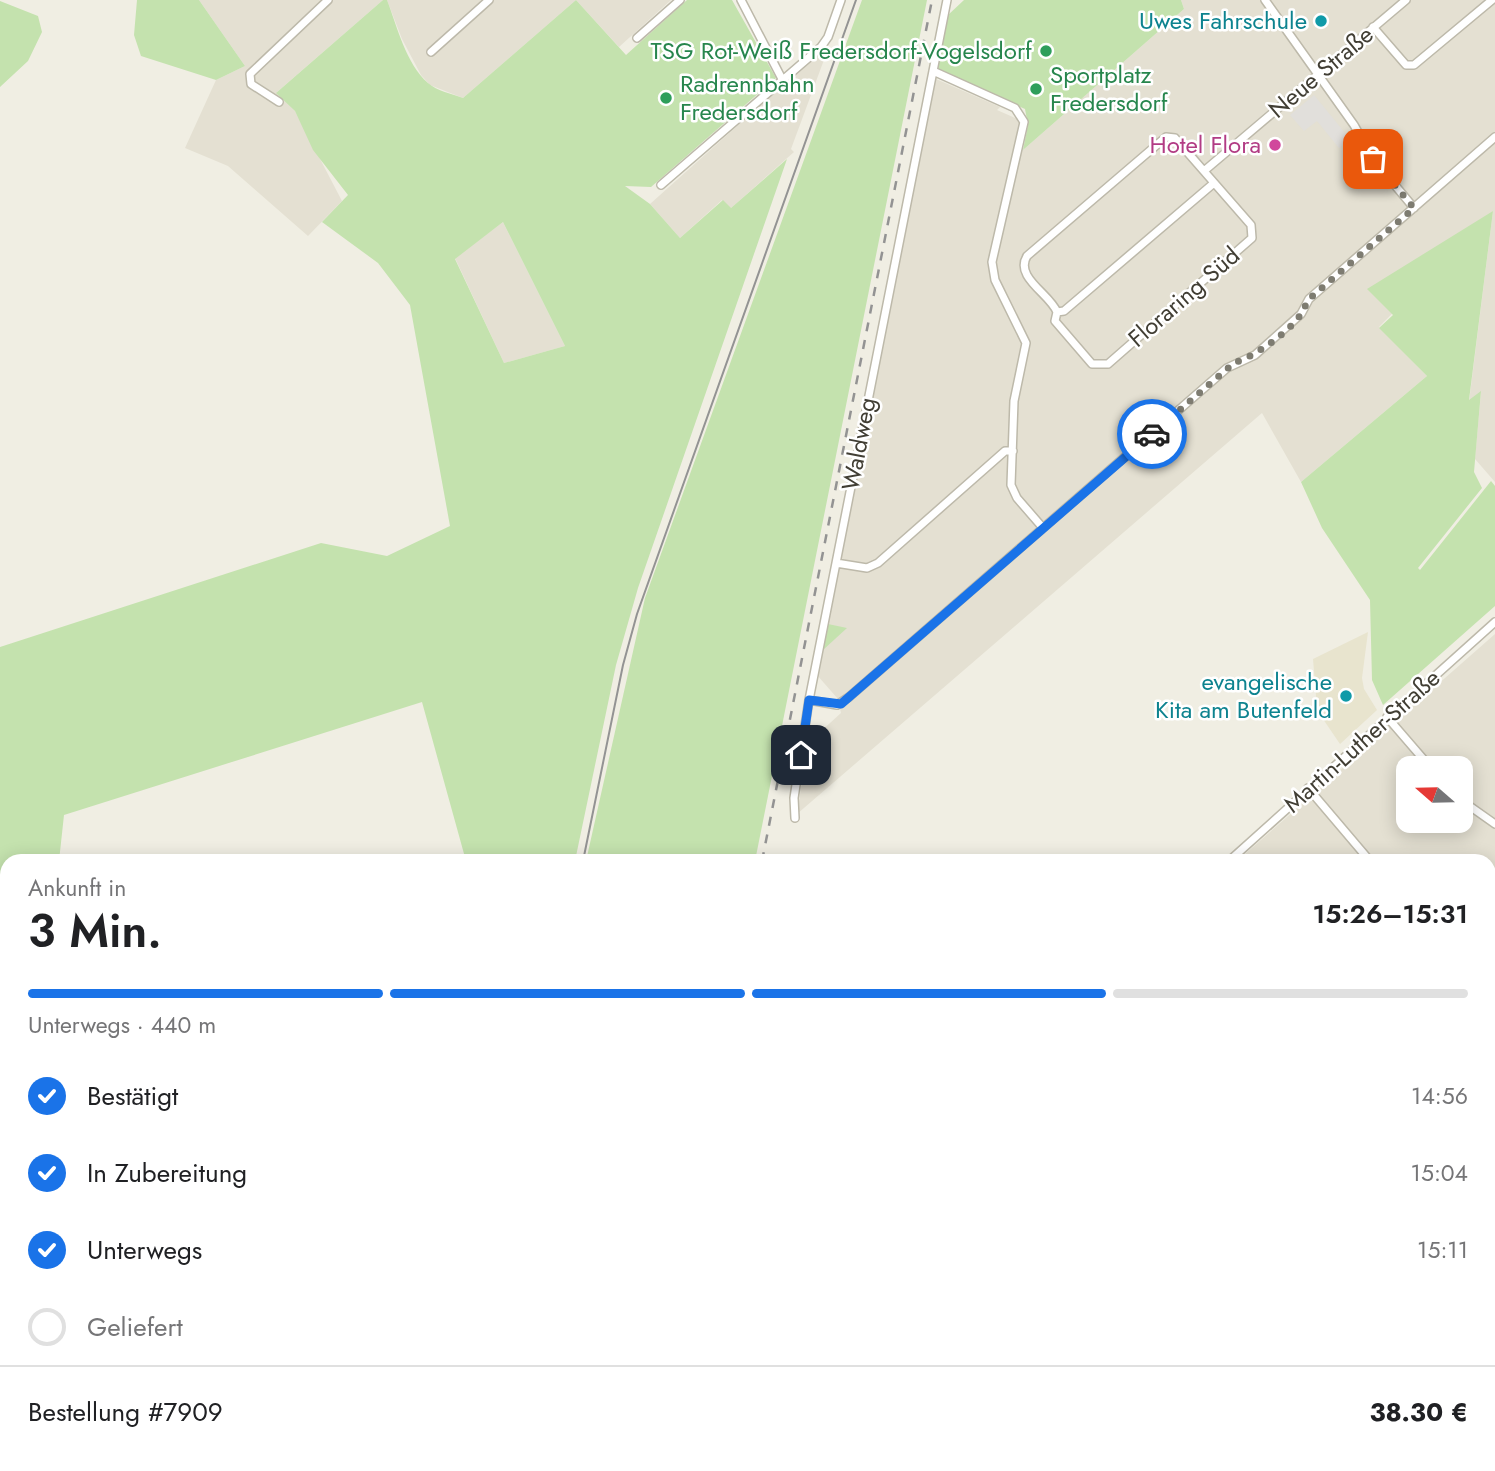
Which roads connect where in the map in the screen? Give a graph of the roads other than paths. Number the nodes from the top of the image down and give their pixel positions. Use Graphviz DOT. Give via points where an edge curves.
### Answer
graph roads {
  1 [pos="328,0"];
  2 [pos="489,0"];
  3 [pos="680,0"];
  4 [pos="741,0"];
  5 [pos="841,0"];
  6 [pos="947,0"];
  7 [pos="1265,0"];
  8 [pos="1406,0"];
  9 [pos="1492,0"];
  10 [pos="1373,27"];
  11 [pos="637,38"];
  12 [pos="431,52"];
  13 [pos="933,71"];
  14 [pos="1317,75"];
  15 [pos="782,79"];
  16 [pos="279,102"];
  17 [pos="1495,137"];
  18 [pos="1204,171"];
  19 [pos="1214,183"];
  20 [pos="661,185"];
  21 [pos="1414,208"];
  22 [pos="1056,316"];
  23 [pos="1013,451"];
  24 [pos="1043,528"];
  25 [pos="836,562"];
  26 [pos="1495,622"];
  27 [pos="809,700"];
  28 [pos="1387,718"];
  29 [pos="1420,756"];
  30 [pos="1308,789"];
  31 [pos="1474,809"];
  32 [pos="795,818"];
  33 [pos="1495,824"];
  34 [pos="1237,854"];
  35 [pos="1364,854"];
  1 -- 16 [label="street" via="250,74 251,84"];
  2 -- 12 [label="street"];
  3 -- 11 [label="street"];
  4 -- 15 [label="street"];
  5 -- 15 [label="street" via="828,37"];
  6 -- 13 [label="street, Waldweg"];
  7 -- 14 [label="street"];
  8 -- 10 [label="street, Neue Straße"];
  9 -- 10 [label="street" via="1414,65 1406,65"];
  10 -- 14 [label="street, Neue Straße"];
  13 -- 23 [label="street" via="1015,108 1024,121 992,262 995,280 1026,341 1014,401"];
  13 -- 25 [label="street, Waldweg"];
  14 -- 18 [label="street, Neue Straße"];
  14 -- 21 [label="street" via="1373,159"];
  15 -- 20 [label="street"];
  17 -- 21 [label="street"];
  18 -- 19 [label="street, Floraring Süd"];
  18 -- 22 [label="street, Floraring Süd" via="1175,138 1166,137 1027,256 1024,271"];
  19 -- 22 [label="street"];
  19 -- 22 [label="street, Floraring Süd" via="1251,225 1252,238 1108,364 1092,365"];
  21 -- 24 [label="street" via="1309,299 1301,314 1255,355 1227,368"];
  23 -- 24 [label="street" via="1010,476 1014,493"];
  23 -- 25 [label="street" via="1005,451 878,563 867,568"];
  24 -- 27 [label="street" via="841,704"];
  25 -- 27 [label="street, Waldweg"];
  26 -- 28 [label="street, Martin-Luther-Straße"];
  27 -- 32 [label="street, Waldweg"];
  28 -- 29 [label="street"];
  28 -- 30 [label="street, Martin-Luther-Straße"];
  30 -- 34 [label="street, Martin-Luther-Straße"];
  30 -- 35 [label="street"];
  31 -- 33 [label="street"];
}
